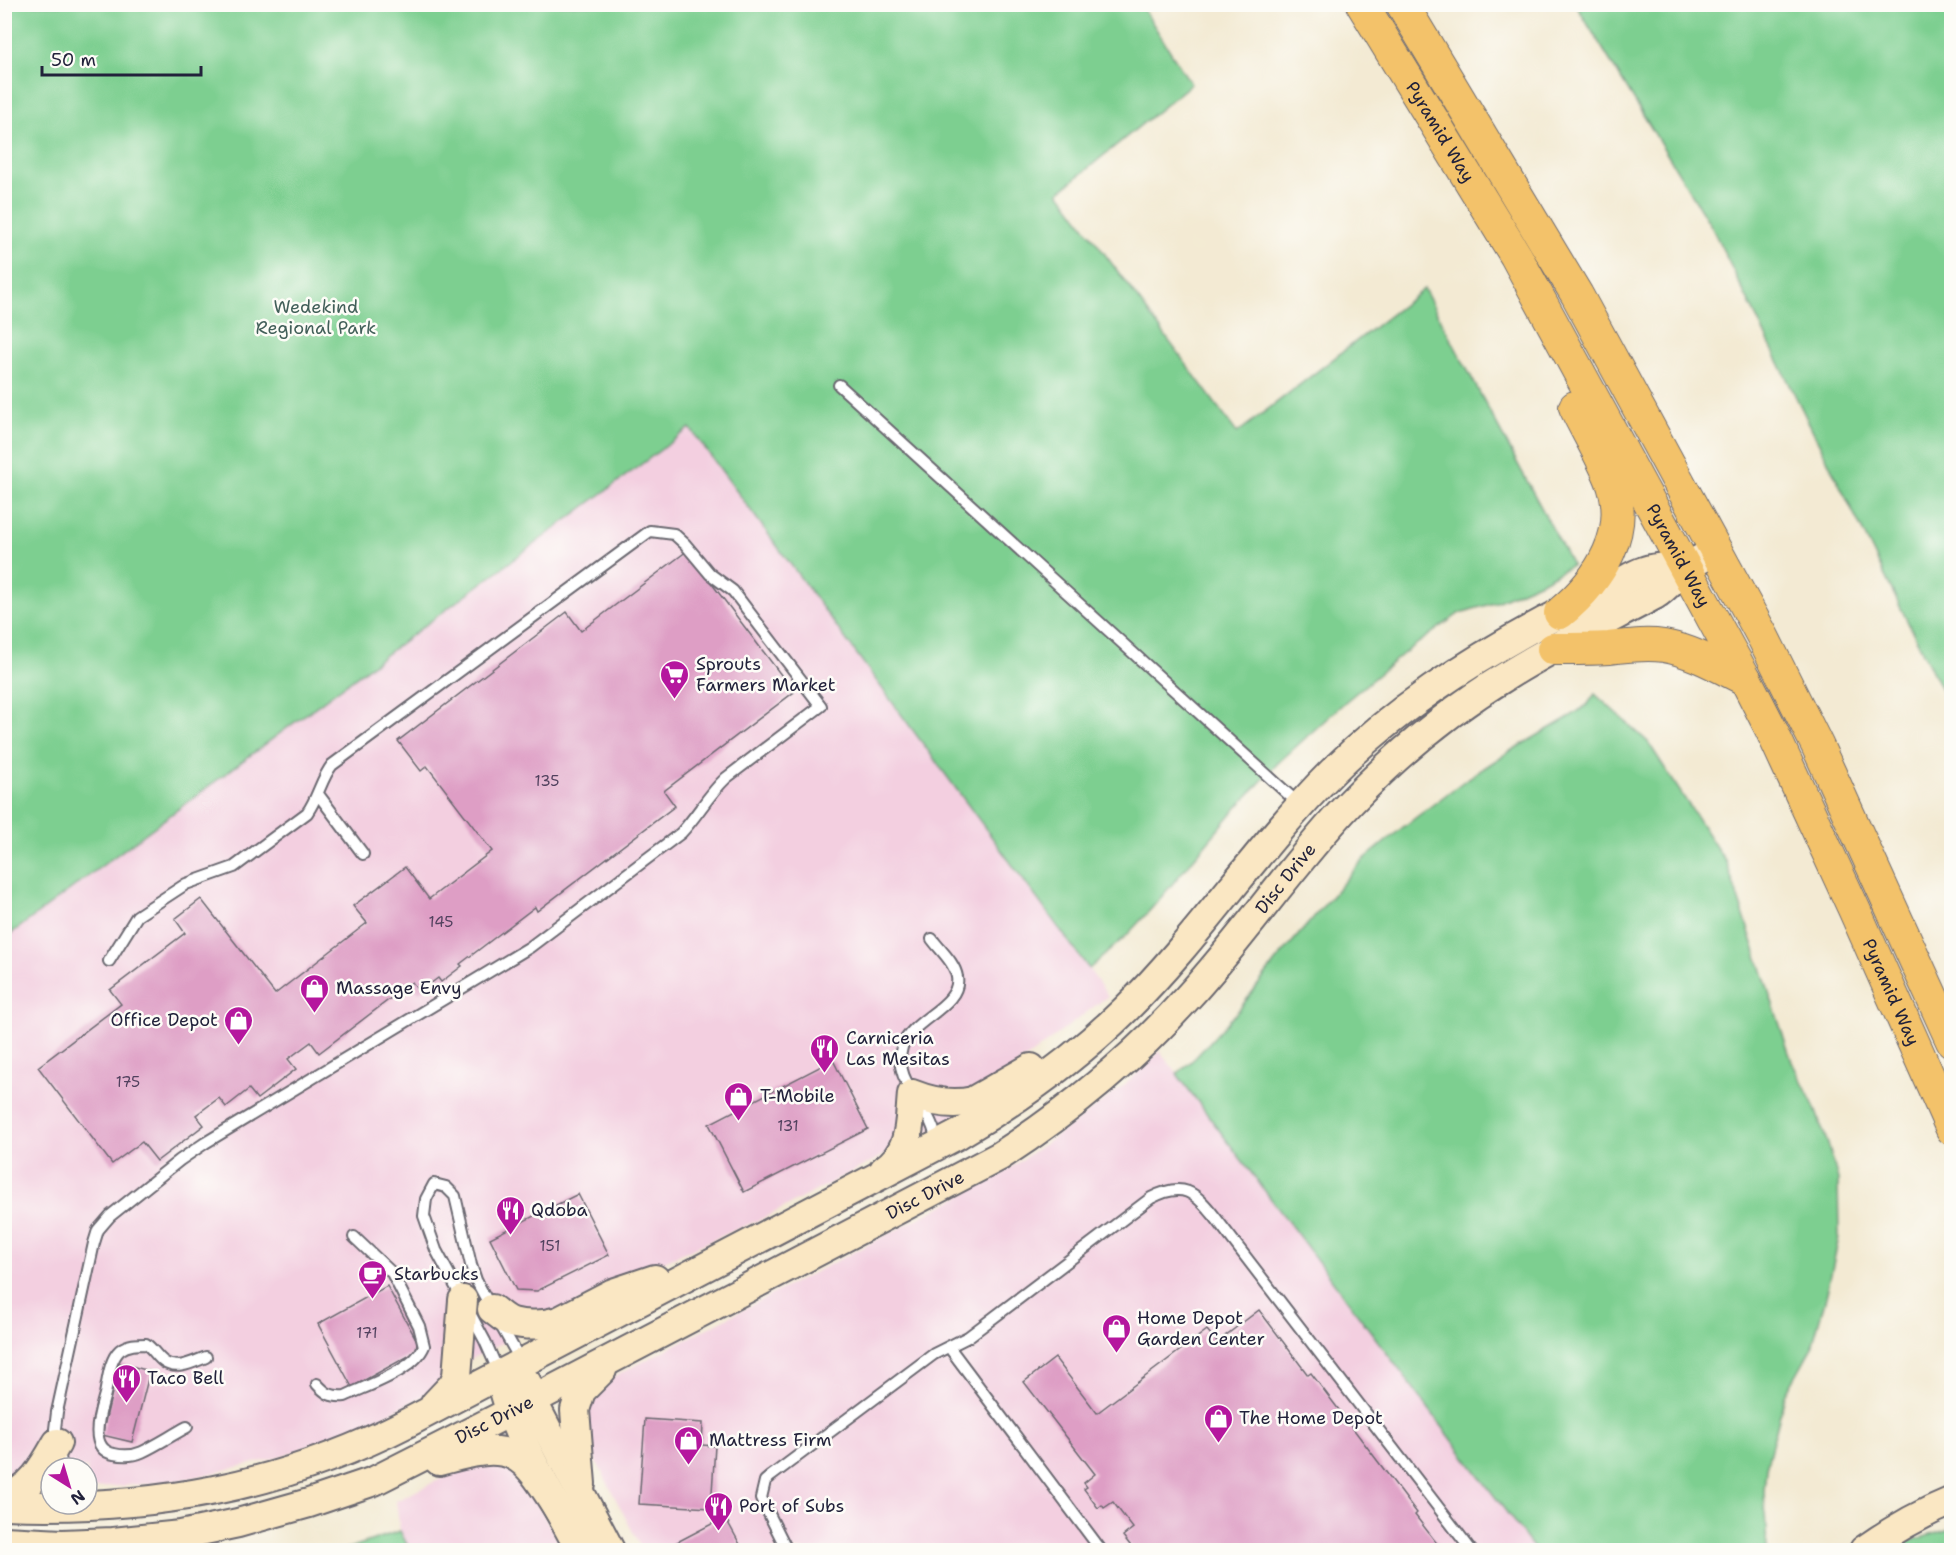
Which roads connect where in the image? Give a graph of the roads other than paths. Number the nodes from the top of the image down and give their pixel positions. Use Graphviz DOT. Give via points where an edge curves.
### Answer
graph roads {
  1 [pos="1362,4"];
  2 [pos="1402,4"];
  3 [pos="1516,256"];
  4 [pos="839,385"];
  5 [pos="1716,551"];
  6 [pos="1686,567"];
  7 [pos="1560,613"];
  8 [pos="1553,649"];
  9 [pos="1746,680"];
  10 [pos="318,794"];
  11 [pos="1300,806"];
  12 [pos="363,854"];
  13 [pos="932,939"];
  14 [pos="109,961"];
  15 [pos="1159,972"];
  16 [pos="1160,1028"];
  17 [pos="1952,1041"];
  18 [pos="912,1094"];
  19 [pos="1952,1129"];
  20 [pos="936,1147"];
  21 [pos="863,1185"];
  22 [pos="354,1236"];
  23 [pos="717,1261"];
  24 [pos="759,1282"];
  25 [pos="463,1300"];
  26 [pos="492,1309"];
  27 [pos="949,1347"];
  28 [pos="621,1354"];
  29 [pos="206,1358"];
  30 [pos="511,1369"];
  31 [pos="317,1384"];
  32 [pos="521,1406"];
  33 [pos="409,1422"];
  34 [pos="187,1427"];
  35 [pos="60,1456"];
  36 [pos="39,1475"];
  37 [pos="260,1480"];
  38 [pos="376,1480"];
  39 [pos="4,1498"];
  40 [pos="1952,1501"];
  41 [pos="4,1505"];
  42 [pos="39,1505"];
  43 [pos="99,1505"];
  44 [pos="571,1505"];
  45 [pos="42,1516"];
  46 [pos="4,1523"];
  47 [pos="134,1540"];
  48 [pos="4,1541"];
  49 [pos="59,1547"];
  50 [pos="100,1551"];
  51 [pos="580,1551"];
  52 [pos="610,1551"];
  53 [pos="787,1551"];
  54 [pos="1101,1551"];
  55 [pos="1471,1551"];
  56 [pos="1864,1551"];
  1 -- 3 [label="main road, Pyramid Way"];
  2 -- 5 [label="main road, Pyramid Way" via="1577,295"];
  3 -- 6 [label="main road, Pyramid Way"];
  3 -- 7 [label="main road" via="1514,288 1611,478 1616,497 1615,536 1610,552 1589,587"];
  4 -- 11 [label="lane"];
  5 -- 6 [label="main road, Disc Drive"];
  5 -- 17 [label="main road, Pyramid Way" via="1817,745"];
  6 -- 7 [label="main road, Disc Drive" via="1646,570"];
  6 -- 8 [label="main road, Disc Drive" via="1658,593"];
  6 -- 9 [label="main road, Pyramid Way"];
  7 -- 11 [label="main road, Disc Drive" via="1412,702 1379,728"];
  8 -- 9 [label="main road" via="1665,646 1699,657"];
  8 -- 16 [label="main road, Disc Drive" via="1462,705 1382,772 1348,805"];
  9 -- 19 [label="main road, Pyramid Way"];
  10 -- 12 [label="lane"];
  10 -- 14 [label="lane" via="307,813 234,867 186,884 137,916"];
  10 -- 35 [label="lane" via="333,765 650,531 674,534 710,574 733,591 821,706 726,778 681,834 530,947 205,1143 110,1216 98,1230 94,1243 57,1412"];
  11 -- 15 [label="main road, Disc Drive"];
  11 -- 16 [label="main road" via="1296,837 1290,848 1197,963"];
  13 -- 18 [label="lane" via="954,968 957,987 948,1001 917,1025 903,1046 902,1067"];
  15 -- 18 [label="main road" via="1024,1073 973,1101 939,1103"];
  15 -- 20 [label="main road, Disc Drive" via="1125,1010 1046,1078"];
  16 -- 24 [label="main road, Disc Drive" via="1078,1100 1000,1156"];
  18 -- 20 [label="lane" via="934,1129"];
  18 -- 21 [label="main road" via="906,1144 901,1154"];
  20 -- 21 [label="main road, Disc Drive"];
  20 -- 24 [label="main road" via="934,1159 920,1175 823,1228"];
  21 -- 23 [label="main road, Disc Drive"];
  22 -- 31 [label="lane" via="392,1273 419,1326 424,1346 415,1361 404,1368 345,1396 327,1394"];
  23 -- 26 [label="main road" via="625,1288 552,1323 511,1322"];
  23 -- 30 [label="main road, Disc Drive"];
  24 -- 28 [label="main road, Disc Drive"];
  25 -- 26 [label="lane" via="436,1250 424,1216 426,1199 434,1184 446,1187 455,1196 471,1265"];
  25 -- 30 [label="lane" via="490,1351"];
  25 -- 33 [label="main road" via="457,1376 435,1403"];
  26 -- 30 [label="lane"];
  27 -- 53 [label="lane" via="934,1354 765,1481 761,1498"];
  27 -- 54 [label="lane"];
  27 -- 55 [label="lane" via="968,1337 1151,1198 1172,1190 1195,1194"];
  28 -- 32 [label="main road, Disc Drive"];
  28 -- 44 [label="main road" via="590,1381 578,1399"];
  29 -- 34 [label="lane" via="173,1366 146,1344 129,1345 119,1351 100,1410 97,1438 108,1453 131,1455"];
  30 -- 32 [label="main road"];
  30 -- 33 [label="main road, Disc Drive"];
  32 -- 38 [label="main road, Disc Drive"];
  32 -- 44 [label="main road"];
  33 -- 37 [label="main road, Disc Drive" via="347,1452"];
  36 -- 39 [label="main road" via="19,1492"];
  37 -- 43 [label="main road, Disc Drive" via="226,1489"];
  37 -- 49 [label="main road" via="190,1513 85,1527"];
  38 -- 44 [label="main road" via="465,1454 495,1450 520,1458"];
  38 -- 47 [label="main road, Disc Drive" via="238,1523"];
  40 -- 56 [label="main road" via="1888,1533"];
  41 -- 42 [label="main road, Disc Drive"];
  44 -- 51 [label="main road"];
  44 -- 52 [label="main road"];
  45 -- 46 [label="main road" via="25,1523"];
  47 -- 49 [label="main road, Disc Drive"];
  47 -- 50 [label="main road"];
  48 -- 49 [label="main road, Disc Drive"];
}
